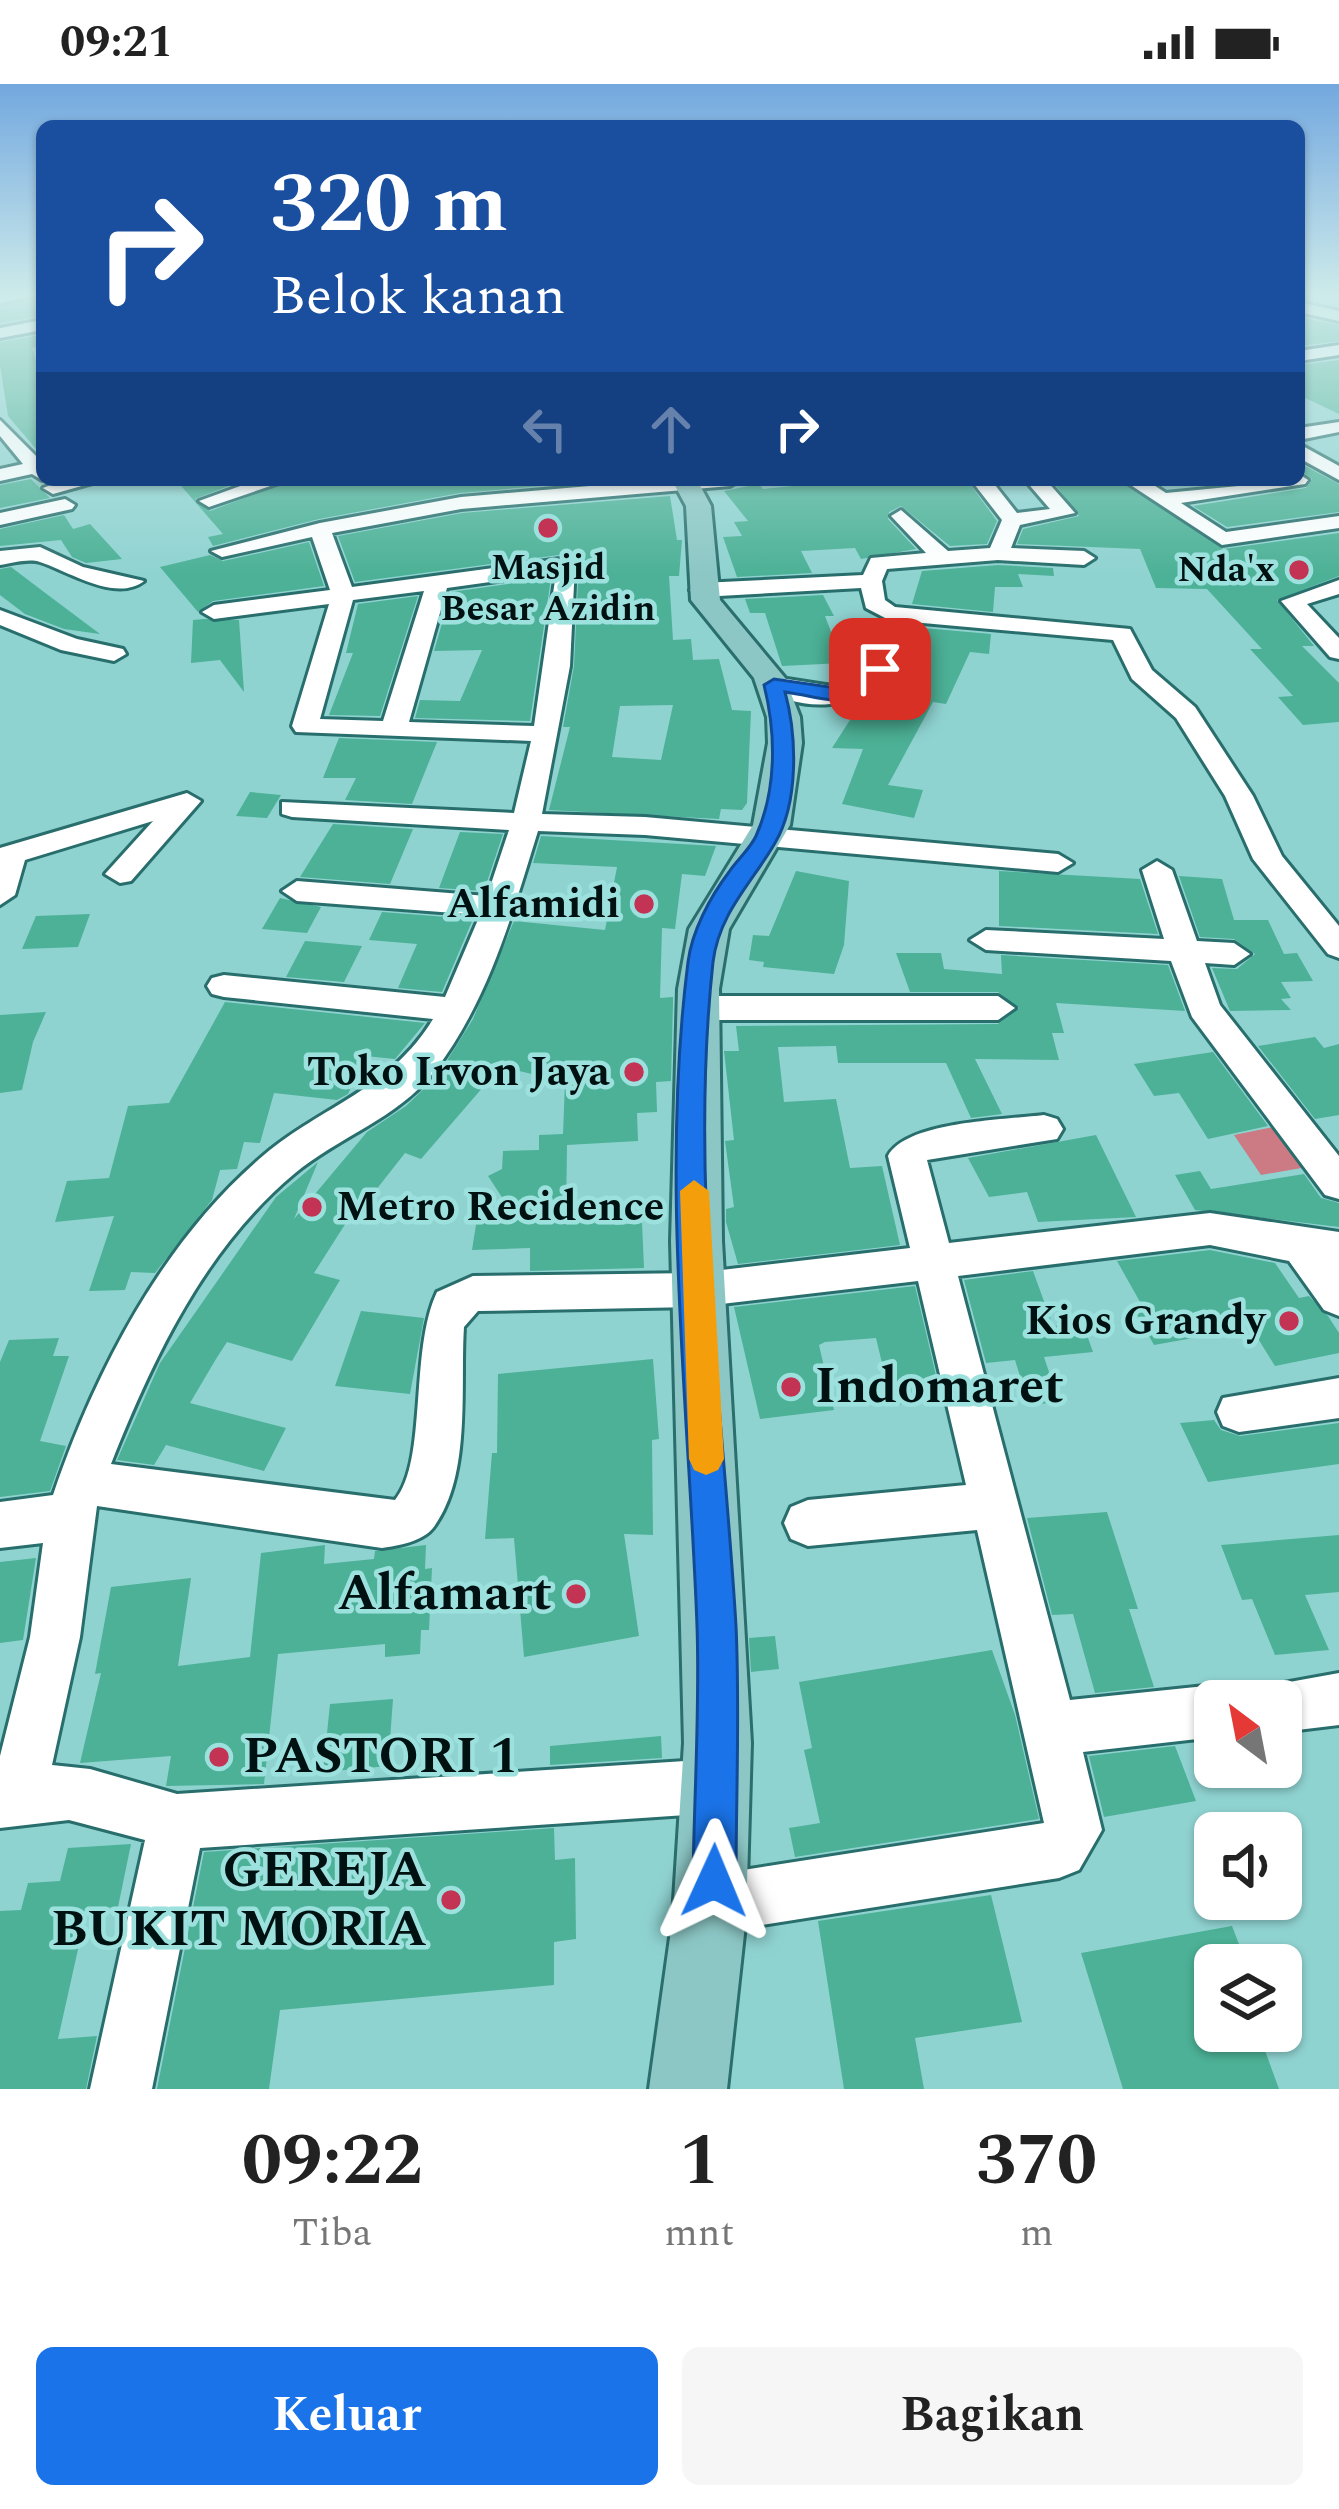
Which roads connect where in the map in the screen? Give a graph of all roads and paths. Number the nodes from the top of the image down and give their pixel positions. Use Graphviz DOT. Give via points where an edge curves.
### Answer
graph roads {
  1 [pos="1339,428"];
  2 [pos="2,431"];
  3 [pos="1305,433"];
  4 [pos="1305,454"];
  5 [pos="36,470"];
  6 [pos="1339,474"];
  7 [pos="0,475"];
  8 [pos="1305,479"];
  9 [pos="36,485"];
  10 [pos="258,486"];
  11 [pos="436,486"];
  12 [pos="655,486"];
  13 [pos="688,486"];
  14 [pos="986,486"];
  15 [pos="1040,486"];
  16 [pos="1142,486"];
  17 [pos="1256,486"];
  18 [pos="53,489"];
  19 [pos="1163,499"];
  20 [pos="209,501"];
  21 [pos="430,507"];
  22 [pos="901,516"];
  23 [pos="0,519"];
  24 [pos="1012,520"];
  25 [pos="1339,522"];
  26 [pos="320,529"];
  27 [pos="222,551"];
  28 [pos="998,554"];
  29 [pos="942,557"];
  30 [pos="0,558"];
  31 [pos="1084,558"];
  32 [pos="871,580"];
  33 [pos="437,581"];
  34 [pos="1339,587"];
  35 [pos="128,589"];
  36 [pos="701,590"];
  37 [pos="343,593"];
  38 [pos="214,612"];
  39 [pos="0,616"];
  40 [pos="1338,651"];
  41 [pos="114,654"];
  42 [pos="880,669"];
  43 [pos="774,685"];
  44 [pos="837,697"];
  45 [pos="826,726"];
  46 [pos="393,731"];
  47 [pos="547,734"];
  48 [pos="292,808"];
  49 [pos="526,822"];
  50 [pos="766,840"];
  51 [pos="6,856"];
  52 [pos="1058,863"];
  53 [pos="1157,870"];
  54 [pos="120,874"];
  55 [pos="296,891"];
  56 [pos="0,896"];
  57 [pos="497,907"];
  58 [pos="986,940"];
  59 [pos="1339,947"];
  60 [pos="1185,952"];
  61 [pos="1234,954"];
  62 [pos="224,986"];
  63 [pos="698,1008"];
  64 [pos="998,1008"];
  65 [pos="456,1010"];
  66 [pos="1044,1130"];
  67 [pos="1339,1184"];
  68 [pos="1322,1252"];
  69 [pos="931,1259"];
  70 [pos="696,1290"];
  71 [pos="1339,1298"];
  72 [pos="1339,1398"];
  73 [pos="1239,1412"];
  74 [pos="75,1499"];
  75 [pos="998,1504"];
  76 [pos="808,1523"];
  77 [pos="0,1525"];
  78 [pos="1339,1699"];
  79 [pos="1302,1703"];
  80 [pos="1194,1714"];
  81 [pos="1051,1729"];
  82 [pos="716,1786"];
  83 [pos="9,1797"];
  84 [pos="178,1822"];
  85 [pos="711,1904"];
  86 [pos="121,2089"];
  87 [pos="688,2089"];
  1 -- 3 [label="street"];
  2 -- 5 [label="street"];
  4 -- 6 [label="street"];
  6 -- 8 [label="street"];
  7 -- 9 [label="street"];
  10 -- 20 [label="street"];
  11 -- 21 [label="street"];
  12 -- 21 [label="street"];
  13 -- 36 [label="main road" via="703,541"];
  14 -- 24 [label="street"];
  15 -- 24 [label="street" via="1065,513"];
  16 -- 19 [label="street"];
  17 -- 19 [label="street"];
  18 -- 23 [label="street"];
  19 -- 25 [label="street" via="1228,539"];
  21 -- 26 [label="street"];
  22 -- 29 [label="street"];
  24 -- 28 [label="street"];
  26 -- 27 [label="street"];
  26 -- 37 [label="street"];
  28 -- 29 [label="street"];
  28 -- 31 [label="street"];
  29 -- 32 [label="street" via="879,563"];
  30 -- 35 [label="street" via="40,553"];
  32 -- 36 [label="street"];
  32 -- 59 [label="street" via="874,603 889,613 1125,636 1141,674 1186,713 1268,859"];
  33 -- 37 [label="street"];
  33 -- 46 [label="street"];
  33 -- 47 [label="street" via="567,569 563,652"];
  34 -- 40 [label="street" via="1292,602"];
  36 -- 43 [label="main road"];
  37 -- 38 [label="street"];
  37 -- 46 [label="street" via="305,726"];
  39 -- 41 [label="street"];
  42 -- 44 [label="street" via="865,692"];
  43 -- 44 [label="street"];
  43 -- 50 [label="main road" via="785,729"];
  44 -- 45 [label="street"];
  46 -- 47 [label="street"];
  47 -- 49 [label="street"];
  48 -- 49 [label="street"];
  49 -- 50 [label="street"];
  49 -- 57 [label="street"];
  50 -- 52 [label="street"];
  50 -- 63 [label="main road" via="710,926"];
  51 -- 54 [label="street" via="187,801"];
  51 -- 56 [label="street"];
  53 -- 60 [label="street"];
  55 -- 57 [label="street"];
  57 -- 65 [label="street"];
  58 -- 60 [label="street"];
  60 -- 61 [label="street"];
  60 -- 67 [label="street" via="1204,1009"];
  62 -- 65 [label="street"];
  63 -- 64 [label="street"];
  63 -- 70 [label="main road"];
  65 -- 74 [label="street" via="403,1084 249,1191 175,1285 125,1375"];
  66 -- 69 [label="street" via="909,1152"];
  68 -- 69 [label="street" via="1244,1228"];
  68 -- 71 [label="street"];
  69 -- 70 [label="street"];
  69 -- 75 [label="street"];
  70 -- 74 [label="street" via="524,1290 472,1294 452,1305 442,1327 427,1491 414,1516 401,1522"];
  70 -- 82 [label="main road" via="717,1631"];
  72 -- 73 [label="street"];
  74 -- 77 [label="street"];
  74 -- 83 [label="street" via="55,1637"];
  75 -- 76 [label="street"];
  75 -- 81 [label="street"];
  78 -- 79 [label="street"];
  80 -- 81 [label="street"];
  81 -- 85 [label="street" via="1074,1830 1059,1850"];
  82 -- 84 [label="street"];
  82 -- 85 [label="main road"];
  83 -- 84 [label="street" via="114,1798"];
  84 -- 86 [label="street"];
  85 -- 87 [label="main road"];
}
